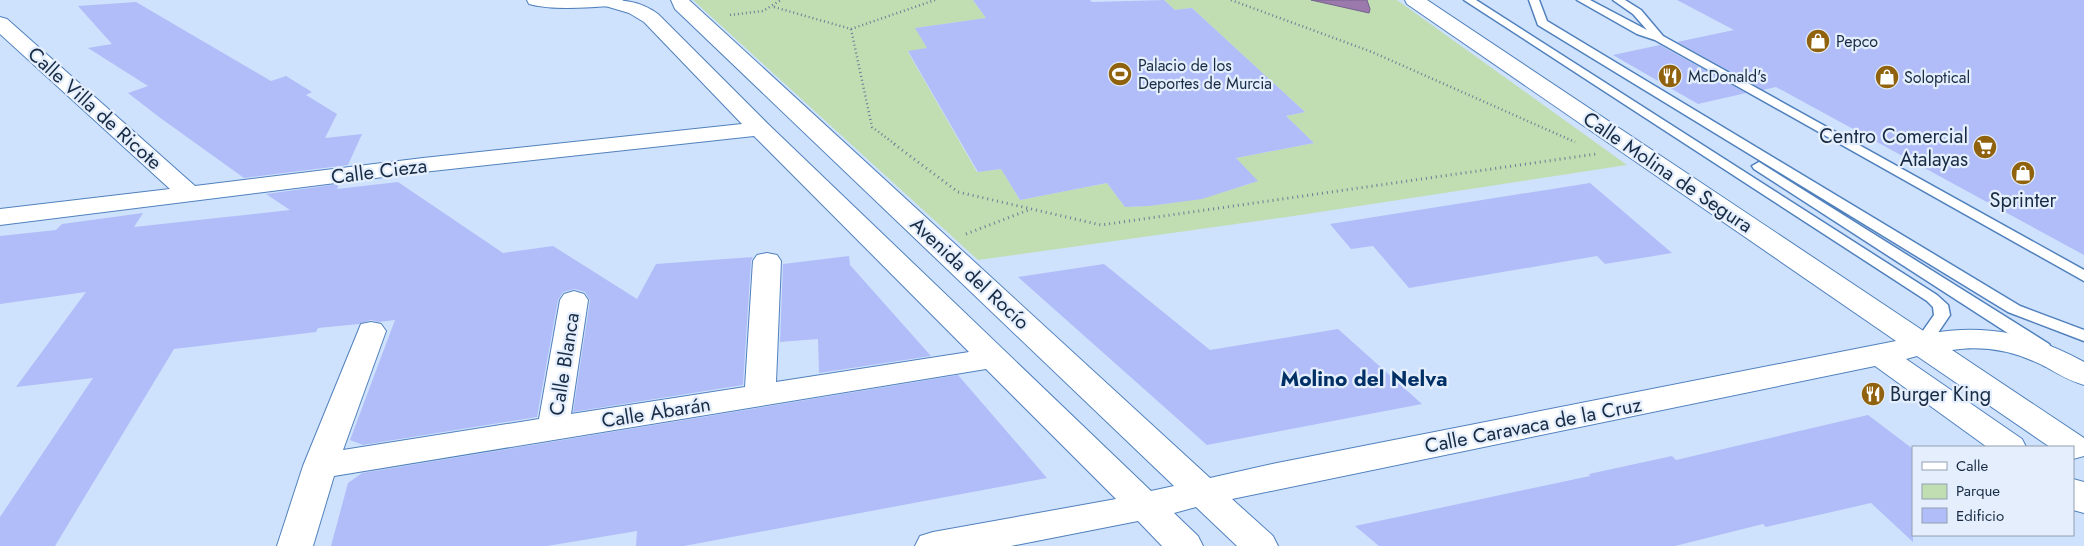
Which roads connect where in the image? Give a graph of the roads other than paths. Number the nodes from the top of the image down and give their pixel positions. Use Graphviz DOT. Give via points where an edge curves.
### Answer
graph roads {
  1 [pos="536,0"];
  2 [pos="614,0"];
  3 [pos="680,0"];
  4 [pos="1414,0"];
  5 [pos="1469,0"];
  6 [pos="1534,0"];
  7 [pos="1582,0"];
  8 [pos="1618,0"];
  9 [pos="609,1"];
  10 [pos="0,23"];
  11 [pos="1658,38"];
  12 [pos="801,114"];
  13 [pos="759,128"];
  14 [pos="1734,149"];
  15 [pos="190,194"];
  16 [pos="0,217"];
  17 [pos="767,261"];
  18 [pos="2084,276"];
  19 [pos="574,300"];
  20 [pos="370,332"];
  21 [pos="2084,336"];
  22 [pos="1921,345"];
  23 [pos="1880,355"];
  24 [pos="993,358"];
  25 [pos="2084,375"];
  26 [pos="760,396"];
  27 [pos="553,429"];
  28 [pos="2009,446"];
  29 [pos="2072,446"];
  30 [pos="320,466"];
  31 [pos="1203,492"];
  32 [pos="1144,506"];
  33 [pos="295,546"];
  34 [pos="933,546"];
  35 [pos="1185,546"];
  36 [pos="1260,546"];
  1 -- 9 [label="street"];
  2 -- 9 [label="street"];
  3 -- 12 [label="street, Avenida del Rocío"];
  4 -- 22 [label="street, Calle Molina de Segura"];
  5 -- 22 [label="lane" via="1932,298 1940,305 1942,315"];
  6 -- 21 [label="lane" via="1542,23 2014,309"];
  7 -- 11 [label="lane"];
  8 -- 11 [label="lane" via="1637,12"];
  9 -- 13 [label="street" via="643,12"];
  10 -- 15 [label="street, Calle Villa de Ricote"];
  11 -- 18 [label="lane"];
  12 -- 13 [label="street, Calle Cieza" via="803,124 791,131 773,133"];
  12 -- 31 [label="street, Avenida del Rocío"];
  13 -- 15 [label="street, Calle Cieza"];
  13 -- 24 [label="street"];
  14 -- 25 [label="lane"];
  15 -- 16 [label="street, Calle Cieza"];
  17 -- 26 [label="street"];
  19 -- 27 [label="street, Calle Blanca"];
  20 -- 30 [label="street"];
  22 -- 23 [label="street, Calle Caravaca de la Cruz"];
  22 -- 25 [label="street" via="1965,337 1996,338 2053,357"];
  22 -- 29 [label="street, Calle Molina de Segura"];
  23 -- 28 [label="street"];
  23 -- 31 [label="street, Calle Caravaca de la Cruz"];
  24 -- 26 [label="street, Calle Abarán"];
  24 -- 32 [label="street"];
  26 -- 27 [label="street, Calle Abarán"];
  27 -- 30 [label="street, Calle Abarán"];
  30 -- 33 [label="street"];
  31 -- 32 [label="street, Calle Caravaca de la Cruz"];
  31 -- 36 [label="street, Avenida del Rocío"];
  32 -- 34 [label="street, Calle Caravaca de la Cruz"];
  32 -- 35 [label="street"];
}
